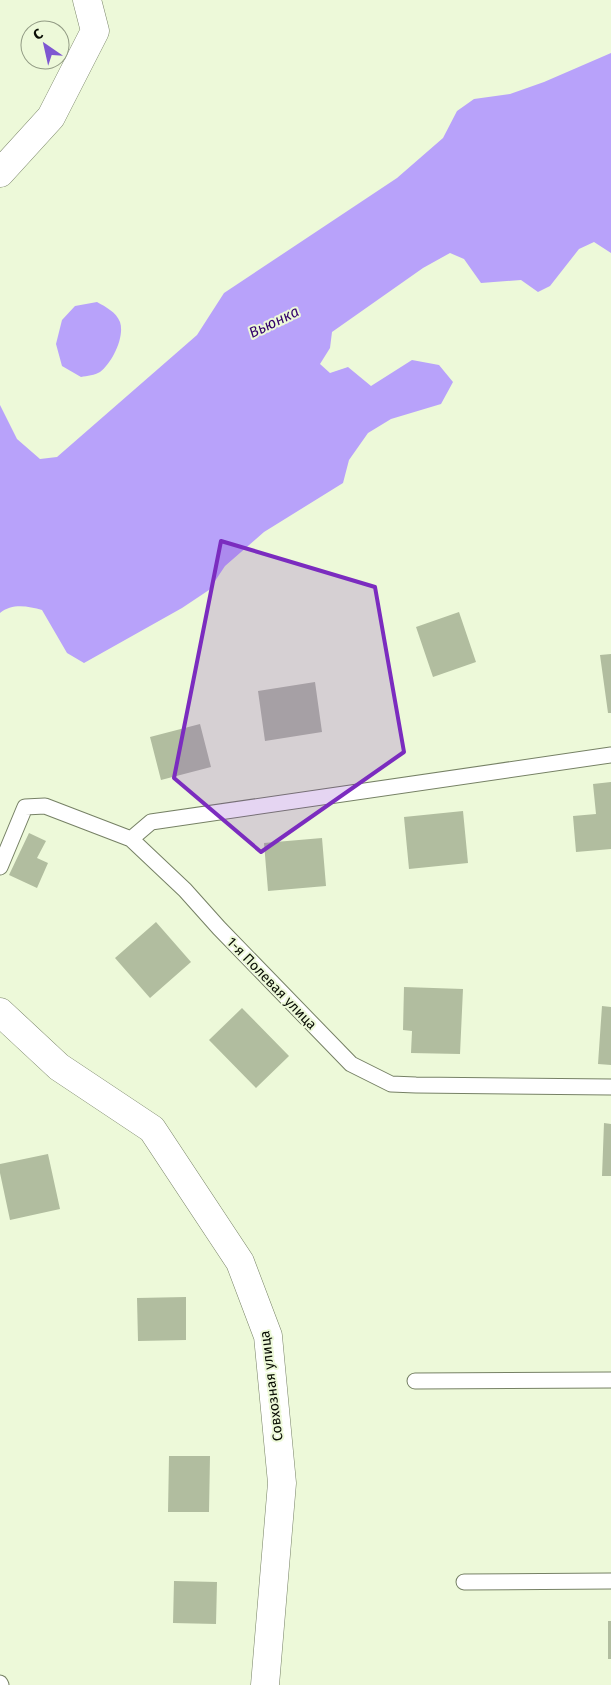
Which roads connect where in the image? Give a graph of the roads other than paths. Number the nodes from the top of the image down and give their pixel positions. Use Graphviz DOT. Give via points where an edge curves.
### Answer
graph roads {
  1 [pos="87,0"];
  2 [pos="0,173"];
  3 [pos="611,756"];
  4 [pos="131,839"];
  5 [pos="0,867"];
  6 [pos="4,1024"];
  7 [pos="611,1087"];
  8 [pos="611,1380"];
  9 [pos="415,1381"];
  10 [pos="611,1581"];
  11 [pos="464,1582"];
  12 [pos="266,1685"];
  1 -- 2 [label="street" via="95,31 51,117"];
  3 -- 4 [label="lane" via="151,822"];
  4 -- 5 [label="lane, 1-я Полевая улица" via="45,806 25,807"];
  4 -- 7 [label="lane, 1-я Полевая улица" via="185,890 351,1064 391,1084"];
  6 -- 12 [label="street, Совхозная улица" via="59,1067 152,1129 244,1271 268,1336 282,1483"];
  8 -- 9 [label="lane"];
  10 -- 11 [label="lane"];
}
